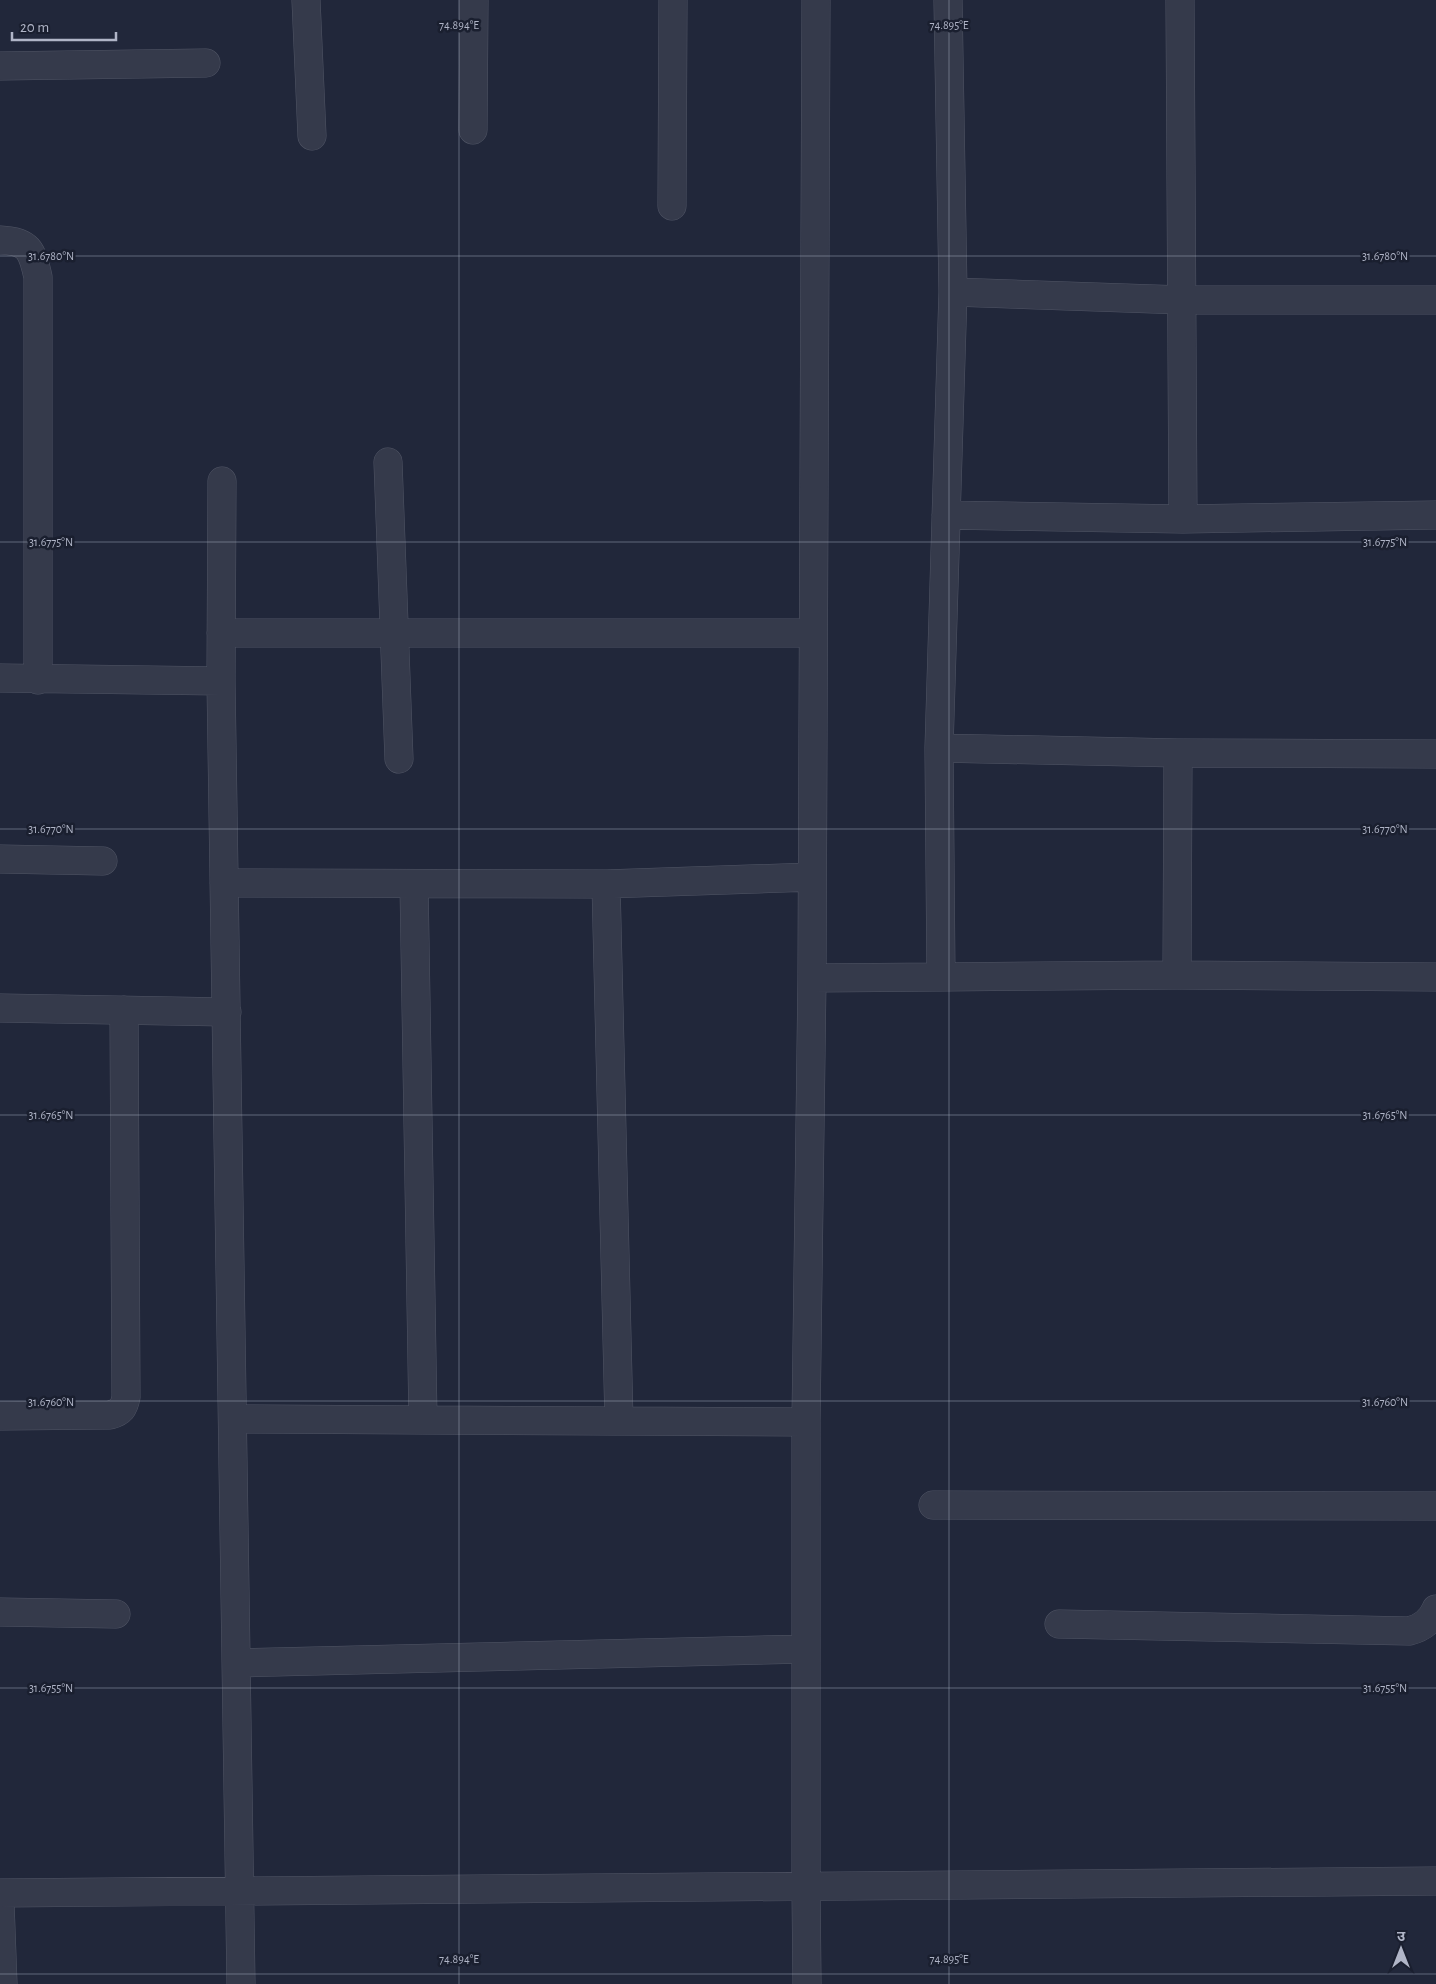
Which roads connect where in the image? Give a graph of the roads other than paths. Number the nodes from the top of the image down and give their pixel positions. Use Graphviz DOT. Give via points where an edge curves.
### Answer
graph roads {
  1 [pos="306,0"];
  2 [pos="474,0"];
  3 [pos="673,0"];
  4 [pos="816,0"];
  5 [pos="948,0"];
  6 [pos="1180,0"];
  7 [pos="206,63"];
  8 [pos="0,66"];
  9 [pos="472,130"];
  10 [pos="312,136"];
  11 [pos="672,206"];
  12 [pos="0,240"];
  13 [pos="953,292"];
  14 [pos="1182,300"];
  15 [pos="1436,300"];
  16 [pos="388,462"];
  17 [pos="222,481"];
  18 [pos="946,515"];
  19 [pos="1436,515"];
  20 [pos="1182,518"];
  21 [pos="813,632"];
  22 [pos="221,633"];
  23 [pos="394,633"];
  24 [pos="0,678"];
  25 [pos="38,680"];
  26 [pos="221,681"];
  27 [pos="939,748"];
  28 [pos="1178,753"];
  29 [pos="1436,754"];
  30 [pos="398,759"];
  31 [pos="0,859"];
  32 [pos="103,861"];
  33 [pos="812,877"];
  34 [pos="224,883"];
  35 [pos="414,884"];
  36 [pos="606,884"];
  37 [pos="1177,975"];
  38 [pos="1436,977"];
  39 [pos="812,978"];
  40 [pos="941,978"];
  41 [pos="0,1008"];
  42 [pos="124,1010"];
  43 [pos="226,1012"];
  44 [pos="0,1416"];
  45 [pos="233,1419"];
  46 [pos="423,1420"];
  47 [pos="619,1421"];
  48 [pos="806,1422"];
  49 [pos="933,1505"];
  50 [pos="1436,1506"];
  51 [pos="1436,1609"];
  52 [pos="0,1612"];
  53 [pos="116,1614"];
  54 [pos="1059,1624"];
  55 [pos="806,1649"];
  56 [pos="237,1663"];
  57 [pos="1436,1881"];
  58 [pos="806,1886"];
  59 [pos="241,1891"];
  60 [pos="0,1893"];
  61 [pos="0,1903"];
  62 [pos="3,1984"];
  63 [pos="241,1984"];
  64 [pos="807,1984"];
  1 -- 10 [label="street"];
  2 -- 9 [label="street"];
  3 -- 11 [label="street"];
  4 -- 21 [label="street"];
  5 -- 13 [label="street"];
  6 -- 14 [label="street"];
  7 -- 8 [label="street"];
  12 -- 25 [label="street" via="22,243 27,247 38,277"];
  13 -- 14 [label="street"];
  13 -- 18 [label="street"];
  14 -- 15 [label="street"];
  14 -- 20 [label="street"];
  16 -- 23 [label="street"];
  17 -- 22 [label="street"];
  18 -- 20 [label="street"];
  18 -- 27 [label="street"];
  19 -- 20 [label="street"];
  21 -- 23 [label="street"];
  21 -- 33 [label="street"];
  22 -- 23 [label="street"];
  22 -- 26 [label="street"];
  23 -- 30 [label="street"];
  24 -- 25 [label="street"];
  25 -- 26 [label="street"];
  26 -- 34 [label="street"];
  27 -- 28 [label="street"];
  27 -- 40 [label="street"];
  28 -- 29 [label="street"];
  28 -- 37 [label="street"];
  31 -- 32 [label="street"];
  33 -- 36 [label="street"];
  33 -- 39 [label="street"];
  34 -- 35 [label="street"];
  34 -- 43 [label="street"];
  35 -- 36 [label="street"];
  35 -- 46 [label="street"];
  36 -- 47 [label="street"];
  37 -- 38 [label="street"];
  37 -- 40 [label="street"];
  39 -- 40 [label="street"];
  39 -- 48 [label="street"];
  41 -- 42 [label="street"];
  42 -- 43 [label="street"];
  42 -- 44 [label="street" via="124,1406 110,1415"];
  43 -- 45 [label="street"];
  45 -- 46 [label="street"];
  45 -- 56 [label="street"];
  46 -- 47 [label="street"];
  47 -- 48 [label="street"];
  48 -- 55 [label="street"];
  49 -- 50 [label="street"];
  51 -- 54 [label="street" via="1430,1619 1409,1631"];
  52 -- 53 [label="street"];
  55 -- 56 [label="street"];
  55 -- 58 [label="street"];
  56 -- 59 [label="street"];
  57 -- 58 [label="street"];
  58 -- 59 [label="street"];
  58 -- 64 [label="street"];
  59 -- 60 [label="street"];
  59 -- 63 [label="street"];
  61 -- 62 [label="street"];
}
